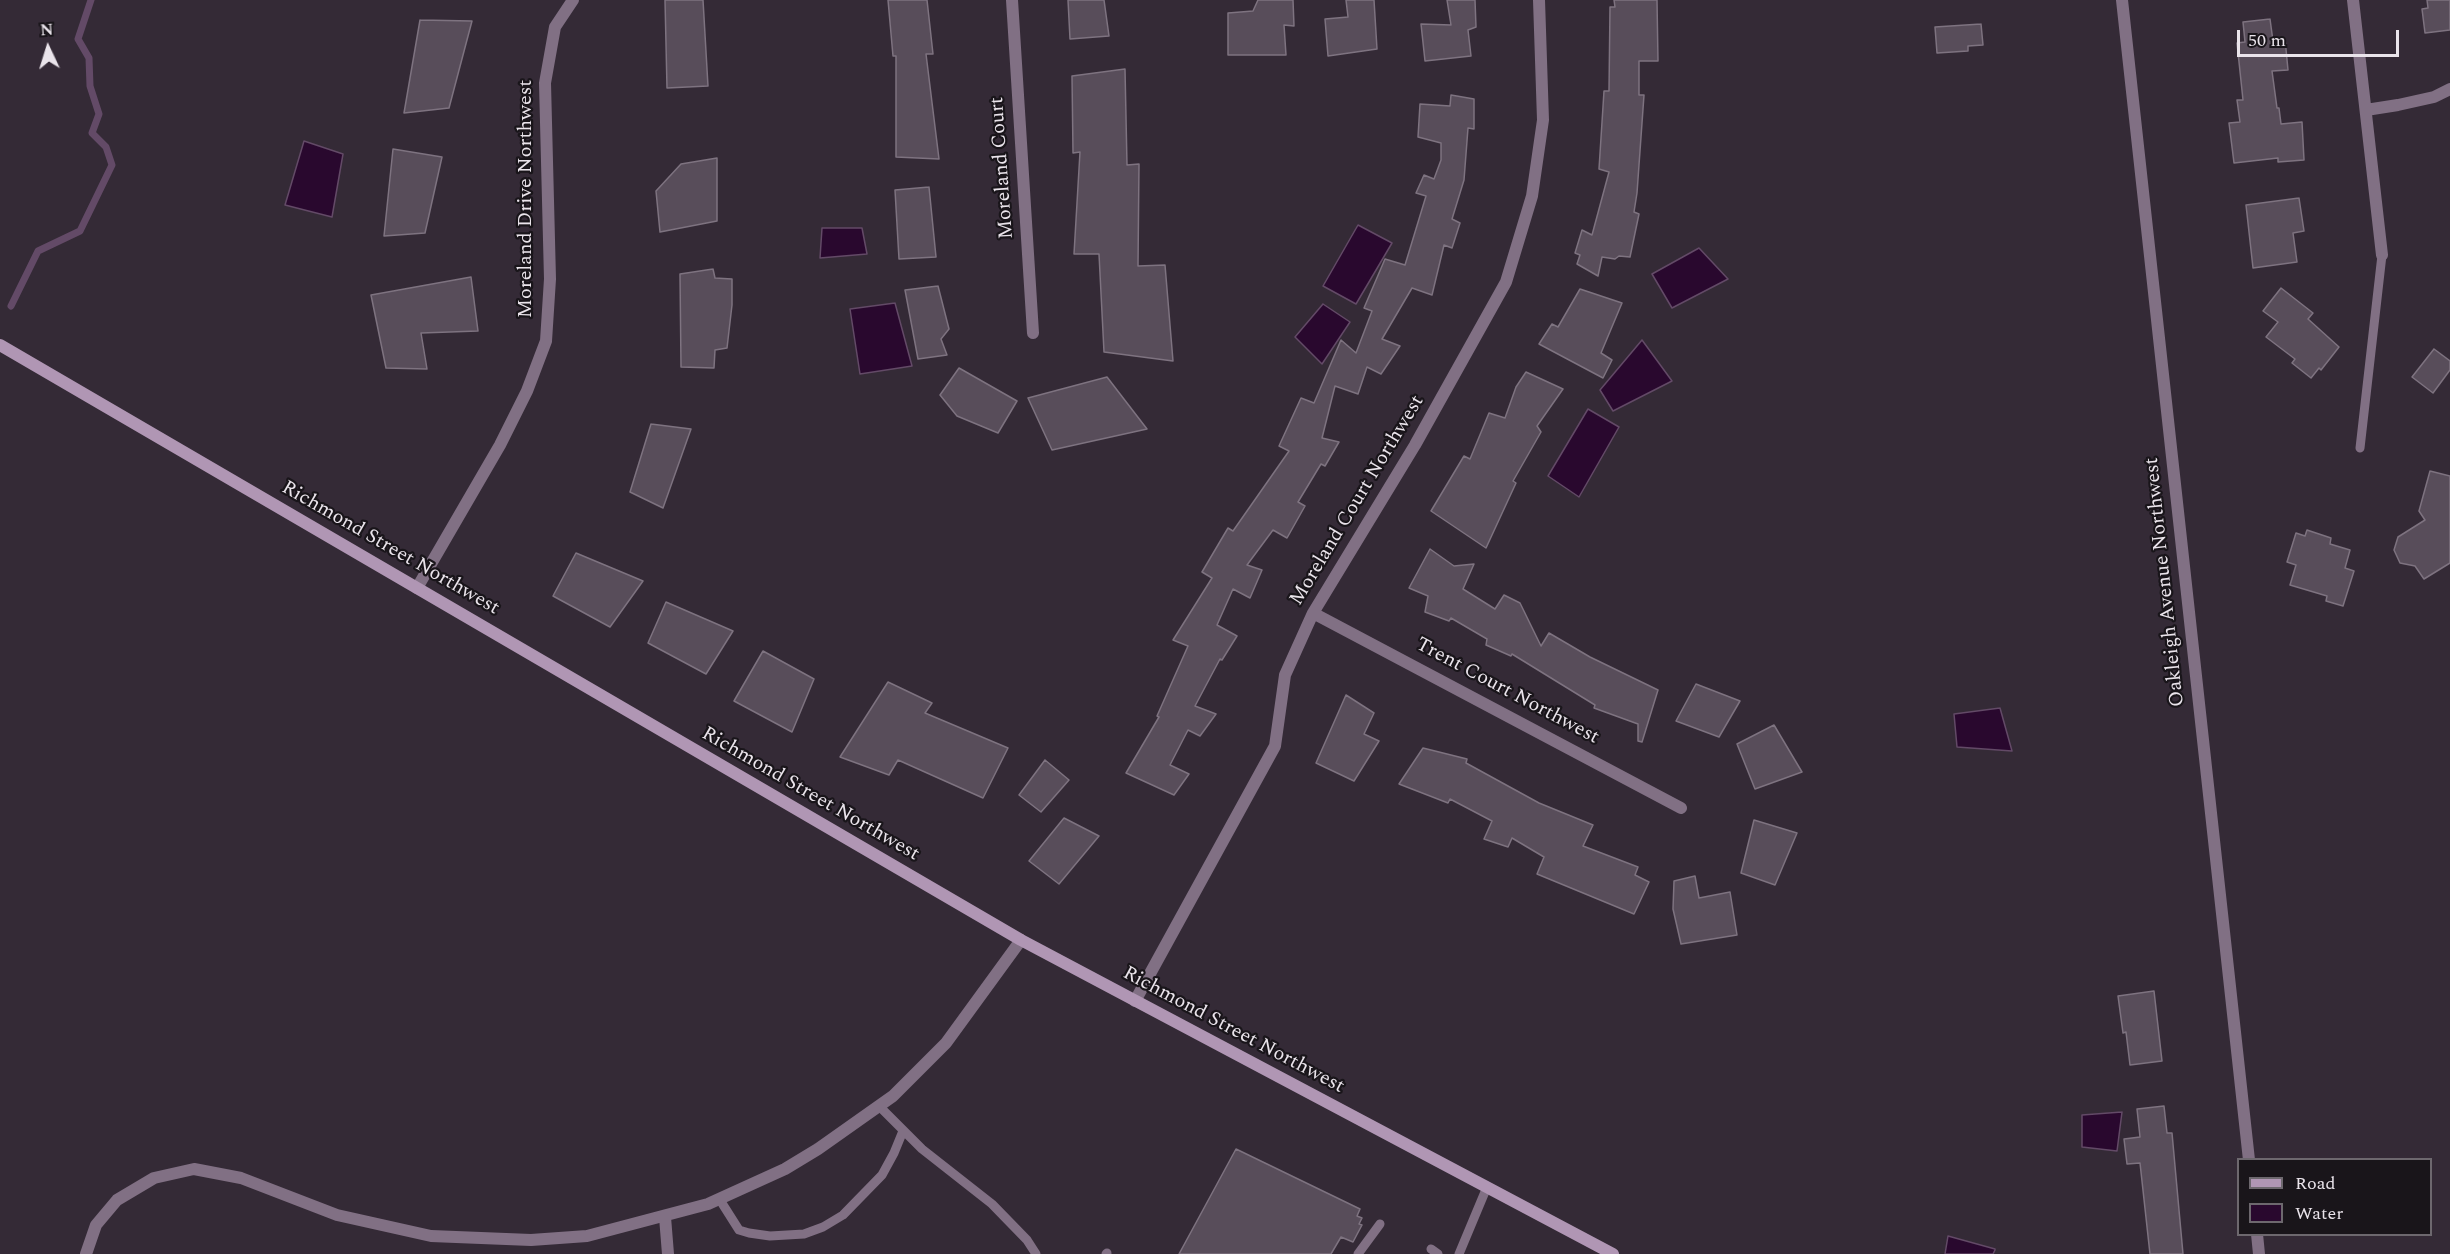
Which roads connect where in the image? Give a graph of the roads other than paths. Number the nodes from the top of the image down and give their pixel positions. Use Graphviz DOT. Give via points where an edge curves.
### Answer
graph roads {
  1 [pos="573,0"];
  2 [pos="1012,0"];
  3 [pos="1539,0"];
  4 [pos="2122,0"];
  5 [pos="2353,0"];
  6 [pos="2450,89"];
  7 [pos="2366,110"];
  8 [pos="2382,255"];
  9 [pos="1033,333"];
  10 [pos="0,345"];
  11 [pos="2360,448"];
  12 [pos="417,588"];
  13 [pos="1313,612"];
  14 [pos="1681,808"];
  15 [pos="1020,940"];
  16 [pos="1135,1001"];
  17 [pos="879,1106"];
  18 [pos="903,1131"];
  19 [pos="2249,1158"];
  20 [pos="1487,1187"];
  21 [pos="720,1200"];
  22 [pos="664,1217"];
  23 [pos="1380,1224"];
  24 [pos="2257,1236"];
  25 [pos="86,1254"];
  26 [pos="668,1254"];
  27 [pos="1036,1254"];
  28 [pos="1358,1254"];
  29 [pos="1459,1254"];
  30 [pos="1613,1254"];
  31 [pos="2259,1254"];
  1 -- 12 [label="street, Moreland Drive Northwest" via="555,27 544,83 550,279 546,341 500,445"];
  2 -- 9 [label="street, Moreland Court"];
  3 -- 13 [label="street, Moreland Court Northwest" via="1542,120 1532,196 1506,282 1415,445"];
  4 -- 19 [label="street, Oakleigh Avenue Northwest"];
  5 -- 7 [label="street"];
  6 -- 7 [label="street" via="2434,97"];
  7 -- 8 [label="street"];
  8 -- 11 [label="lane"];
  10 -- 12 [label="street, Richmond Street Northwest"];
  12 -- 15 [label="street, Richmond Street Northwest"];
  13 -- 14 [label="street, Trent Court Northwest"];
  13 -- 16 [label="street, Moreland Court Northwest" via="1285,675 1275,746"];
  15 -- 16 [label="street, Richmond Street Northwest"];
  15 -- 17 [label="street" via="946,1043"];
  16 -- 20 [label="street, Richmond Street Northwest"];
  17 -- 18 [label="lane"];
  17 -- 21 [label="street" via="785,1169"];
  18 -- 21 [label="lane" via="882,1175 843,1215 823,1227 804,1234 749,1233 739,1230"];
  18 -- 27 [label="lane" via="992,1204"];
  20 -- 29 [label="lane"];
  20 -- 30 [label="street, Richmond Street Northwest"];
  21 -- 22 [label="street"];
  22 -- 25 [label="street" via="587,1236 531,1240 431,1236 337,1215 241,1178 194,1169 154,1178 117,1200 96,1225"];
  22 -- 26 [label="street"];
  23 -- 28 [label="lane"];
  24 -- 31 [label="street"];
}
